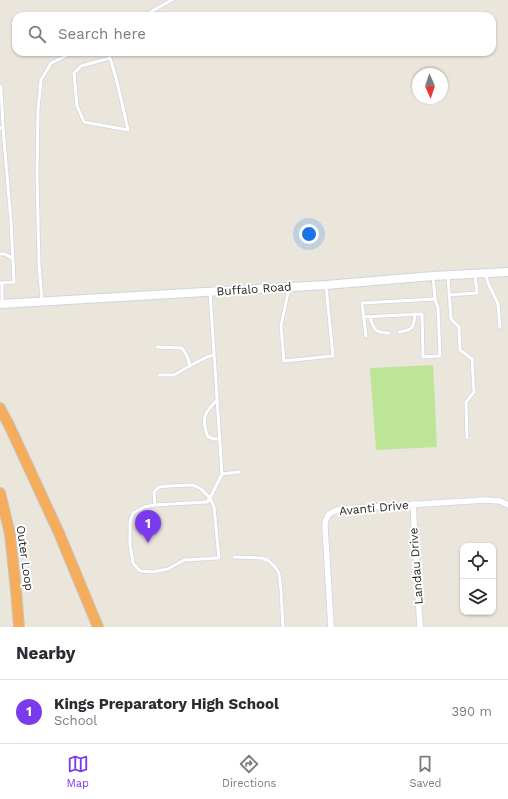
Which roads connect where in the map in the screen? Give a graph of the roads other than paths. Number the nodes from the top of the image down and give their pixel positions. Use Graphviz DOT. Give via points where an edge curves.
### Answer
graph roads {
  1 [pos="172,0"];
  2 [pos="150,12"];
  3 [pos="66,56"];
  4 [pos="110,58"];
  5 [pos="0,86"];
  6 [pos="2,128"];
  7 [pos="0,254"];
  8 [pos="13,259"];
  9 [pos="508,272"];
  10 [pos="486,273"];
  11 [pos="475,274"];
  12 [pos="448,275"];
  13 [pos="434,276"];
  14 [pos="1,283"];
  15 [pos="326,285"];
  16 [pos="289,287"];
  17 [pos="210,292"];
  18 [pos="449,295"];
  19 [pos="435,299"];
  20 [pos="42,302"];
  21 [pos="1,304"];
  22 [pos="416,314"];
  23 [pos="364,317"];
  24 [pos="370,317"];
  25 [pos="500,327"];
  26 [pos="399,332"];
  27 [pos="389,333"];
  28 [pos="366,336"];
  29 [pos="157,347"];
  30 [pos="214,355"];
  31 [pos="190,366"];
  32 [pos="159,375"];
  33 [pos="217,400"];
  34 [pos="0,408"];
  35 [pos="467,438"];
  36 [pos="220,439"];
  37 [pos="239,472"];
  38 [pos="222,474"];
  39 [pos="0,493"];
  40 [pos="210,498"];
  41 [pos="413,504"];
  42 [pos="155,505"];
  43 [pos="508,505"];
  44 [pos="234,558"];
  45 [pos="16,590"];
  46 [pos="19,627"];
  47 [pos="25,627"];
  48 [pos="98,627"];
  49 [pos="283,627"];
  50 [pos="331,627"];
  51 [pos="420,627"];
  1 -- 2 [label="lane"];
  3 -- 20 [label="lane" via="51,63 41,80 38,110 37,176"];
  4 -- 4 [label="lane" via="115,71 128,130 84,122 77,106 74,73 81,66"];
  5 -- 6 [label="lane"];
  6 -- 8 [label="lane"];
  7 -- 8 [label="lane"];
  8 -- 14 [label="lane" via="14,282"];
  9 -- 10 [label="main road, Buffalo Road"];
  10 -- 11 [label="main road, Buffalo Road"];
  10 -- 25 [label="lane" via="498,304"];
  11 -- 12 [label="main road, Buffalo Road"];
  11 -- 18 [label="lane" via="477,293"];
  12 -- 13 [label="main road, Buffalo Road"];
  12 -- 18 [label="lane"];
  13 -- 15 [label="main road, Buffalo Road"];
  13 -- 19 [label="lane"];
  14 -- 21 [label="lane"];
  15 -- 16 [label="main road, Buffalo Road"];
  15 -- 16 [label="lane" via="334,356 284,361 281,326"];
  16 -- 17 [label="main road, Buffalo Road"];
  17 -- 20 [label="main road, Buffalo Road"];
  17 -- 30 [label="lane"];
  18 -- 35 [label="lane" via="451,319 459,327 460,350 472,359 474,392 466,402"];
  19 -- 22 [label="lane" via="438,308 440,356 423,357 422,314"];
  19 -- 23 [label="lane" via="362,303"];
  20 -- 21 [label="main road, Buffalo Road"];
  22 -- 24 [label="lane"];
  22 -- 26 [label="lane" via="414,325 409,331"];
  23 -- 24 [label="lane"];
  23 -- 28 [label="lane"];
  24 -- 27 [label="lane" via="374,329 380,333"];
  29 -- 31 [label="lane" via="182,348"];
  30 -- 31 [label="lane"];
  30 -- 33 [label="lane"];
  31 -- 32 [label="lane" via="174,375"];
  33 -- 36 [label="lane"];
  33 -- 36 [label="lane" via="208,408 204,428 208,437"];
  34 -- 48 [label="highway" via="59,533"];
  36 -- 38 [label="lane"];
  37 -- 38 [label="lane"];
  38 -- 40 [label="lane"];
  39 -- 45 [label="highway, Outer Loop" via="10,534"];
  40 -- 42 [label="lane" via="207,502"];
  40 -- 42 [label="lane" via="193,485 159,487 154,492"];
  40 -- 42 [label="lane" via="214,507 219,558 184,560 168,569 140,571 133,563 130,522 133,513"];
  41 -- 43 [label="street, Avanti Drive" via="485,500 500,501"];
  41 -- 50 [label="street, Avanti Drive" via="341,509 327,516 325,528"];
  41 -- 51 [label="street, Landau Drive"];
  44 -- 49 [label="lane" via="262,558 275,567 279,573"];
  45 -- 46 [label="highway, Outer Loop"];
  45 -- 47 [label="highway"];
}
